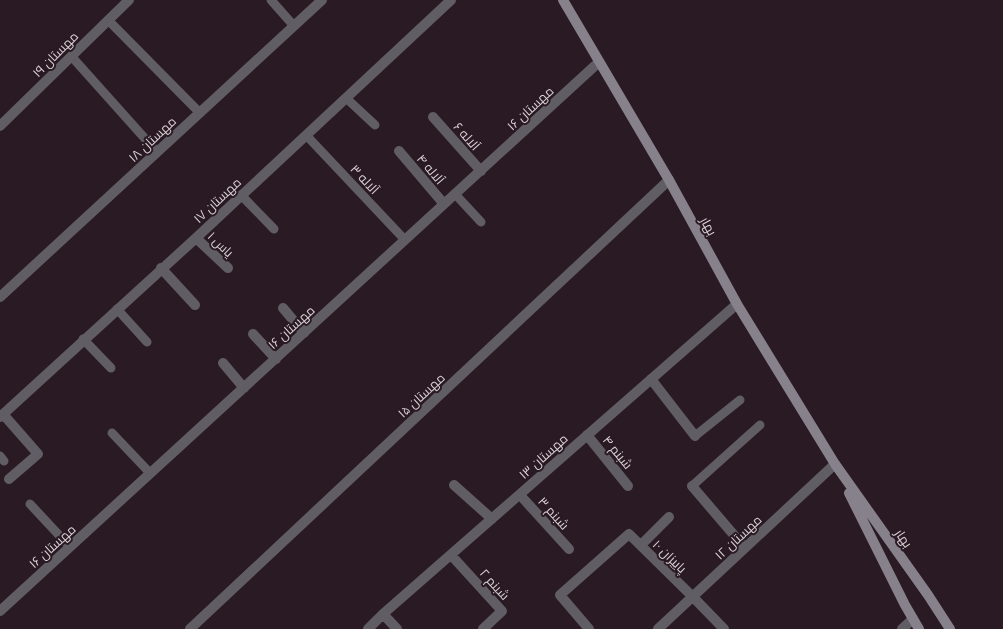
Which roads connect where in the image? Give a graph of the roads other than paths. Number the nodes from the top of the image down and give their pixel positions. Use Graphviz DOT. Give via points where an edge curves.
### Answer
graph roads {
  1 [pos="129,0"];
  2 [pos="271,0"];
  3 [pos="322,0"];
  4 [pos="451,0"];
  5 [pos="563,0"];
  6 [pos="108,20"];
  7 [pos="294,26"];
  8 [pos="72,57"];
  9 [pos="599,62"];
  10 [pos="346,98"];
  11 [pos="200,113"];
  12 [pos="433,117"];
  13 [pos="375,125"];
  14 [pos="0,126"];
  15 [pos="306,135"];
  16 [pos="399,151"];
  17 [pos="157,152"];
  18 [pos="481,171"];
  19 [pos="669,180"];
  20 [pos="455,194"];
  21 [pos="241,195"];
  22 [pos="444,204"];
  23 [pos="481,222"];
  24 [pos="274,229"];
  25 [pos="196,238"];
  26 [pos="405,240"];
  27 [pos="161,268"];
  28 [pos="228,268"];
  29 [pos="0,297"];
  30 [pos="737,304"];
  31 [pos="196,305"];
  32 [pos="283,308"];
  33 [pos="117,309"];
  34 [pos="304,333"];
  35 [pos="253,334"];
  36 [pos="83,339"];
  37 [pos="147,342"];
  38 [pos="276,359"];
  39 [pos="223,363"];
  40 [pos="110,368"];
  41 [pos="651,379"];
  42 [pos="244,388"];
  43 [pos="740,400"];
  44 [pos="1,416"];
  45 [pos="760,424"];
  46 [pos="112,433"];
  47 [pos="587,435"];
  48 [pos="695,436"];
  49 [pos="835,464"];
  50 [pos="150,473"];
  51 [pos="9,479"];
  52 [pos="454,485"];
  53 [pos="628,486"];
  54 [pos="692,486"];
  55 [pos="520,495"];
  56 [pos="30,504"];
  57 [pos="669,517"];
  58 [pos="492,519"];
  59 [pos="641,545"];
  60 [pos="70,547"];
  61 [pos="745,548"];
  62 [pos="569,549"];
  63 [pos="451,555"];
  64 [pos="693,596"];
  65 [pos="0,611"];
  66 [pos="383,614"];
  67 [pos="913,619"];
  68 [pos="190,629"];
  69 [pos="368,629"];
  70 [pos="397,629"];
  71 [pos="483,629"];
  72 [pos="589,629"];
  73 [pos="658,629"];
  74 [pos="724,629"];
  75 [pos="902,629"];
  76 [pos="919,629"];
  77 [pos="950,629"];
  1 -- 6 [label="street, مهستان ۱۹"];
  2 -- 7 [label="lane"];
  3 -- 7 [label="street, مهستان ۱۸"];
  4 -- 10 [label="street, مهستان ۱۷"];
  5 -- 9 [label="street, بهار"];
  6 -- 8 [label="street, مهستان ۱۹"];
  6 -- 11 [label="lane"];
  7 -- 11 [label="street, مهستان ۱۸"];
  8 -- 14 [label="street, مهستان ۱۹"];
  8 -- 17 [label="lane"];
  9 -- 18 [label="street, مهستان ۱۶"];
  9 -- 19 [label="street, بهار"];
  10 -- 13 [label="lane"];
  10 -- 15 [label="street, مهستان ۱۷"];
  11 -- 17 [label="street, مهستان ۱۸"];
  12 -- 18 [label="street, آلاله ۶"];
  15 -- 21 [label="street, مهستان ۱۷"];
  15 -- 26 [label="lane, آلاله ۳"];
  16 -- 22 [label="street, آلاله ۴"];
  17 -- 29 [label="street, مهستان ۱۸"];
  18 -- 20 [label="street, مهستان ۱۶"];
  19 -- 30 [label="street, بهار"];
  19 -- 68 [label="street, مهستان ۱۵"];
  20 -- 22 [label="street, مهستان ۱۶"];
  20 -- 23 [label="lane"];
  21 -- 24 [label="lane"];
  21 -- 25 [label="street, مهستان ۱۷"];
  22 -- 26 [label="street, مهستان ۱۶"];
  25 -- 27 [label="street, مهستان ۱۷"];
  25 -- 28 [label="street, یاس ۱"];
  26 -- 34 [label="street, مهستان ۱۶"];
  27 -- 31 [label="street"];
  27 -- 33 [label="street, مهستان ۱۷"];
  30 -- 41 [label="street, مهستان ۱۳"];
  30 -- 49 [label="street, بهار"];
  32 -- 34 [label="street"];
  33 -- 36 [label="street, مهستان ۱۷"];
  33 -- 37 [label="lane"];
  34 -- 38 [label="street, مهستان ۱۶"];
  35 -- 38 [label="street"];
  36 -- 40 [label="lane"];
  36 -- 44 [label="street, مهستان ۱۷"];
  38 -- 42 [label="street, مهستان ۱۶"];
  39 -- 42 [label="street"];
  41 -- 47 [label="street, مهستان ۱۳"];
  41 -- 48 [label="street"];
  42 -- 50 [label="street, مهستان ۱۶"];
  43 -- 48 [label="lane"];
  44 -- 51 [label="street" via="38,454"];
  45 -- 54 [label="lane"];
  46 -- 50 [label="lane"];
  47 -- 53 [label="street, شبنم ۴"];
  47 -- 55 [label="street, مهستان ۱۳"];
  49 -- 61 [label="street, مهستان ۱۲"];
  49 -- 67 [label="street, بهار"];
  49 -- 77 [label="street, بهار"];
  50 -- 60 [label="street, مهستان ۱۶"];
  52 -- 58 [label="street"];
  54 -- 61 [label="street"];
  55 -- 58 [label="street, مهستان ۱۳"];
  55 -- 62 [label="street, شبنم ۳"];
  56 -- 60 [label="lane"];
  57 -- 59 [label="street"];
  58 -- 63 [label="street, مهستان ۱۳"];
  59 -- 64 [label="street, پاییزان ۱۰"];
  59 -- 72 [label="street, پاییزان ۱۰" via="629,534 560,595"];
  60 -- 65 [label="street, مهستان ۱۶"];
  61 -- 64 [label="street, مهستان ۱۲"];
  63 -- 66 [label="street, مهستان ۱۳"];
  63 -- 71 [label="street, شبنم ۲" via="502,611"];
  64 -- 73 [label="street, مهستان ۱۲"];
  64 -- 74 [label="street, پاییزان ۱۰"];
  66 -- 69 [label="street, مهستان ۱۳"];
  66 -- 70 [label="street"];
  67 -- 75 [label="street"];
  67 -- 76 [label="street, بهار"];
}
